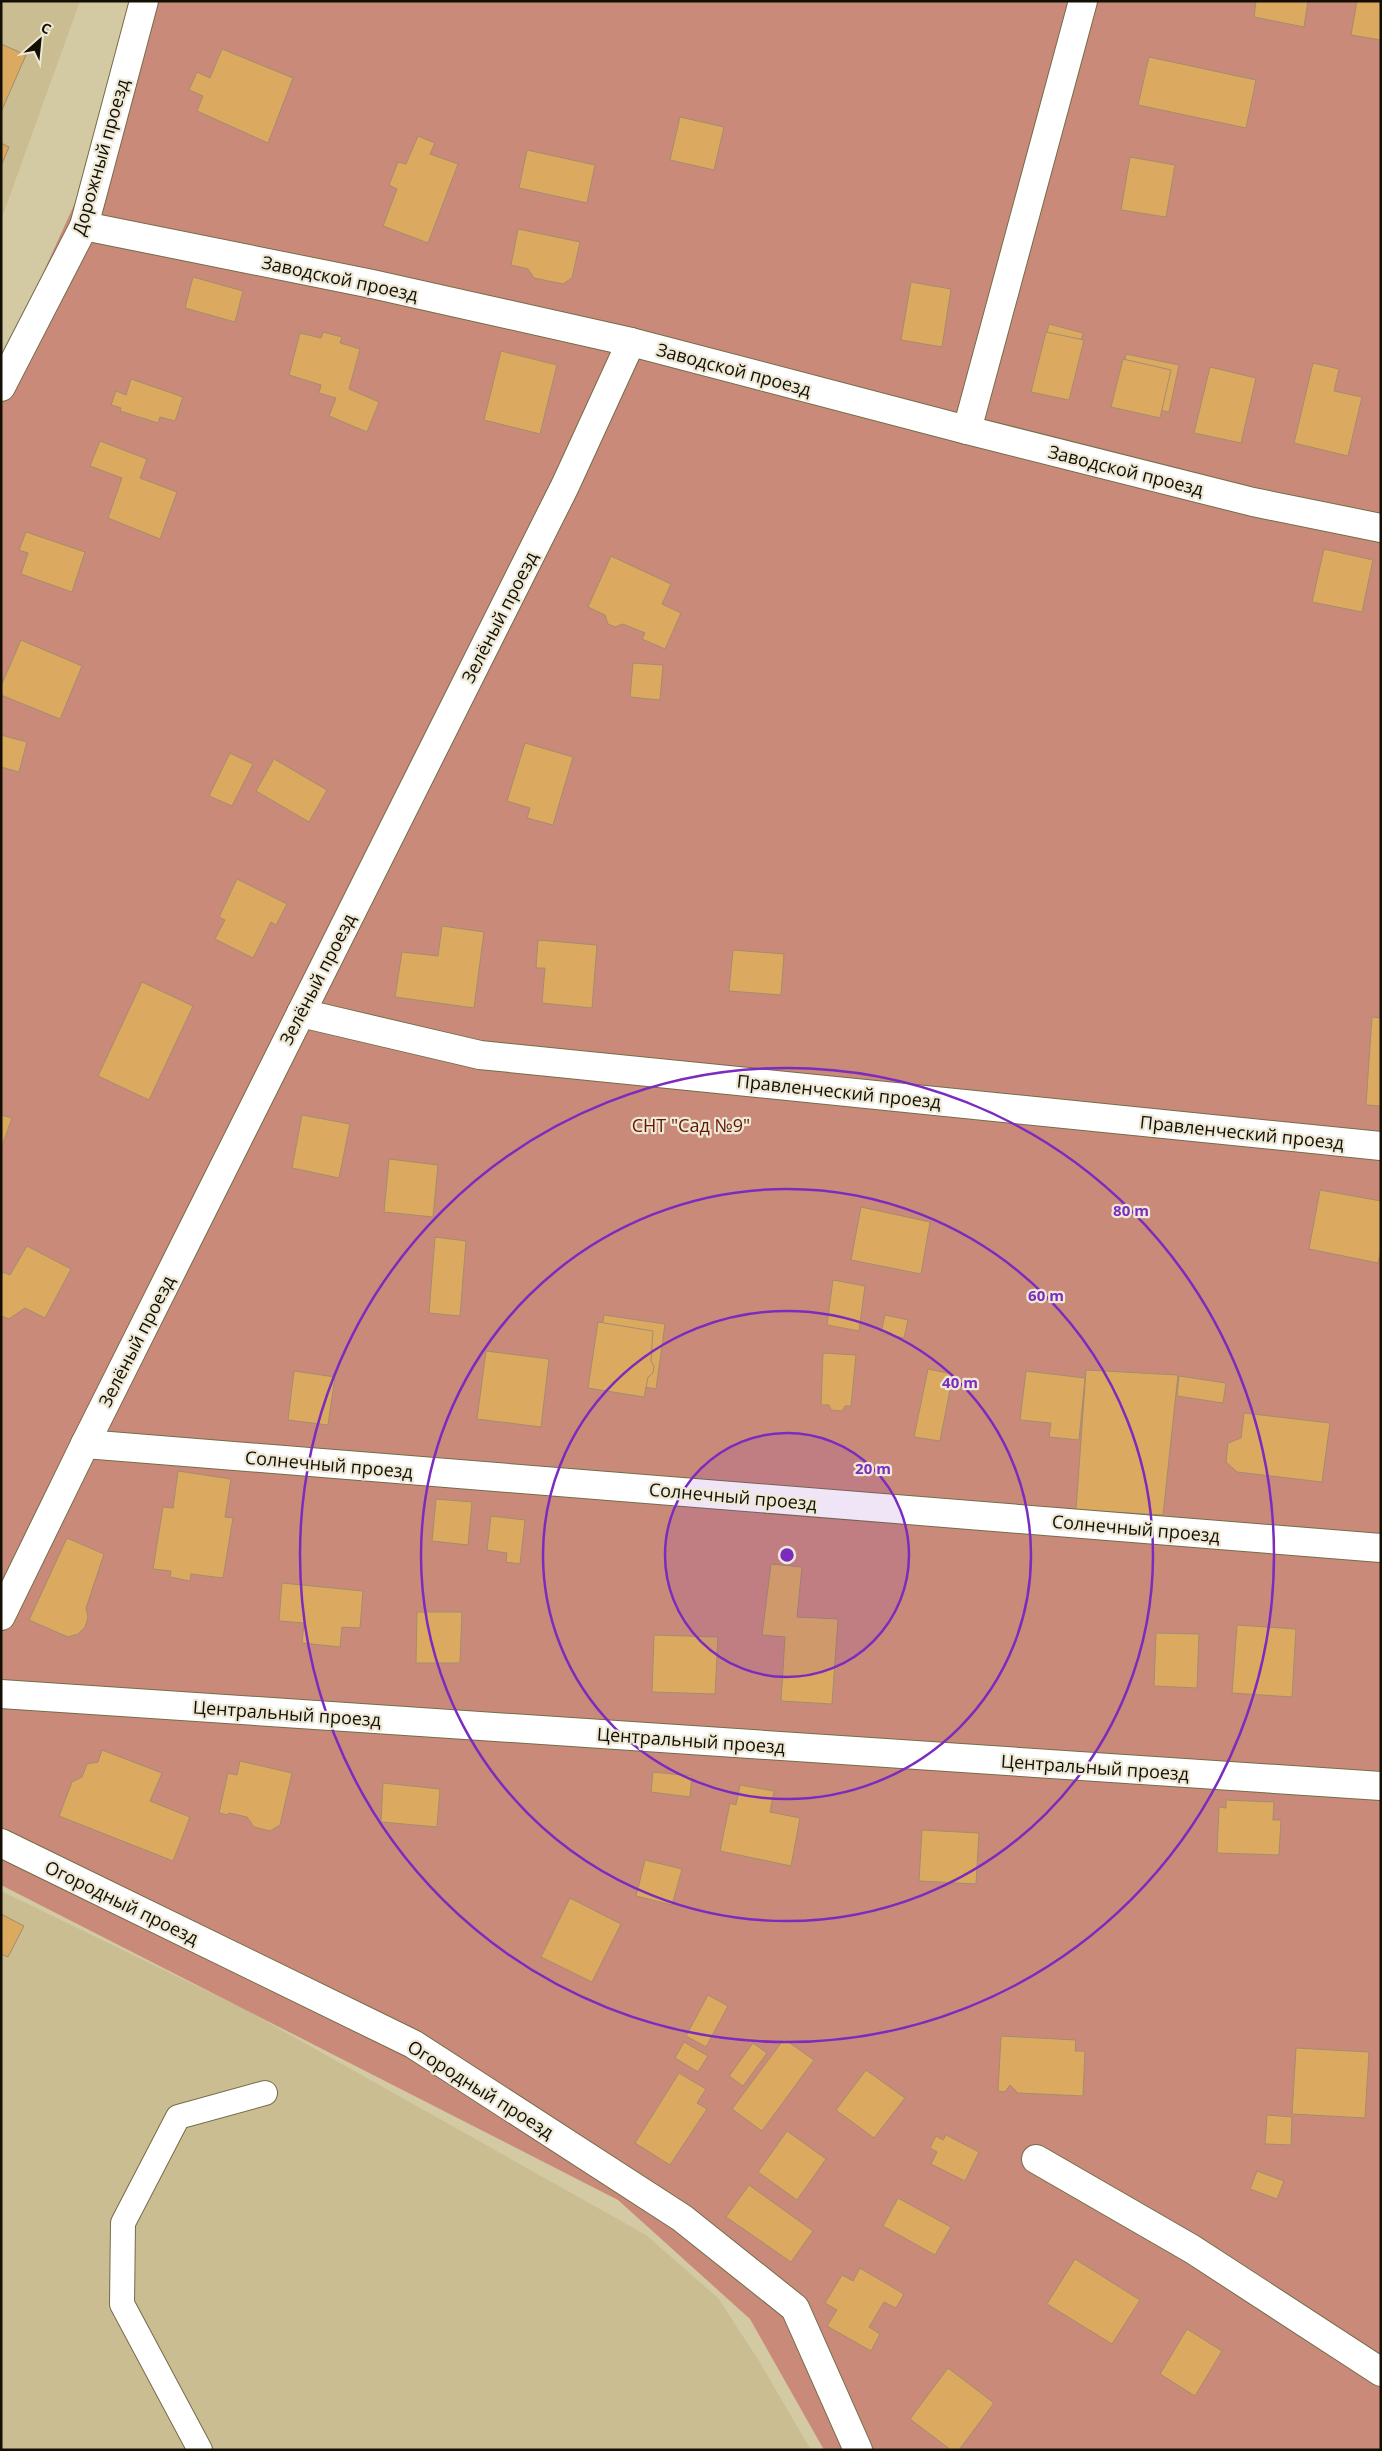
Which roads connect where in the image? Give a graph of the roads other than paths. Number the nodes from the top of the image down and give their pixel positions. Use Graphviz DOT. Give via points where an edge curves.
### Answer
graph roads {
  1 [pos="144,1"];
  2 [pos="1083,1"];
  3 [pos="84,226"];
  4 [pos="631,342"];
  5 [pos="1,387"];
  6 [pos="966,430"];
  7 [pos="1381,528"];
  8 [pos="300,1013"];
  9 [pos="1381,1146"];
  10 [pos="85,1444"];
  11 [pos="1381,1548"];
  12 [pos="1,1616"];
  13 [pos="1,1694"];
  14 [pos="1381,1786"];
  15 [pos="1,1844"];
  16 [pos="265,2093"];
  17 [pos="1036,2159"];
  18 [pos="1381,2372"];
  19 [pos="200,2450"];
  20 [pos="858,2450"];
  1 -- 3 [label="street, Дорожный проезд"];
  2 -- 6 [label="street"];
  3 -- 4 [label="street, Заводской проезд" via="372,284"];
  3 -- 5 [label="street, Дорожный проезд"];
  4 -- 6 [label="street, Заводской проезд"];
  4 -- 8 [label="street, Зелёный проезд" via="565,486"];
  6 -- 7 [label="street, Заводской проезд" via="1253,502"];
  8 -- 9 [label="street, Правленческий проезд" via="480,1055"];
  8 -- 10 [label="street, Зелёный проезд"];
  10 -- 11 [label="street, Солнечный проезд"];
  10 -- 12 [label="street, Зелёный проезд"];
  13 -- 14 [label="street, Центральный проезд"];
  15 -- 20 [label="street, Огородный проезд" via="413,2044 682,2218 795,2308"];
  16 -- 19 [label="lane" via="178,2117 123,2223 122,2304"];
  17 -- 18 [label="street" via="1192,2249"];
}
